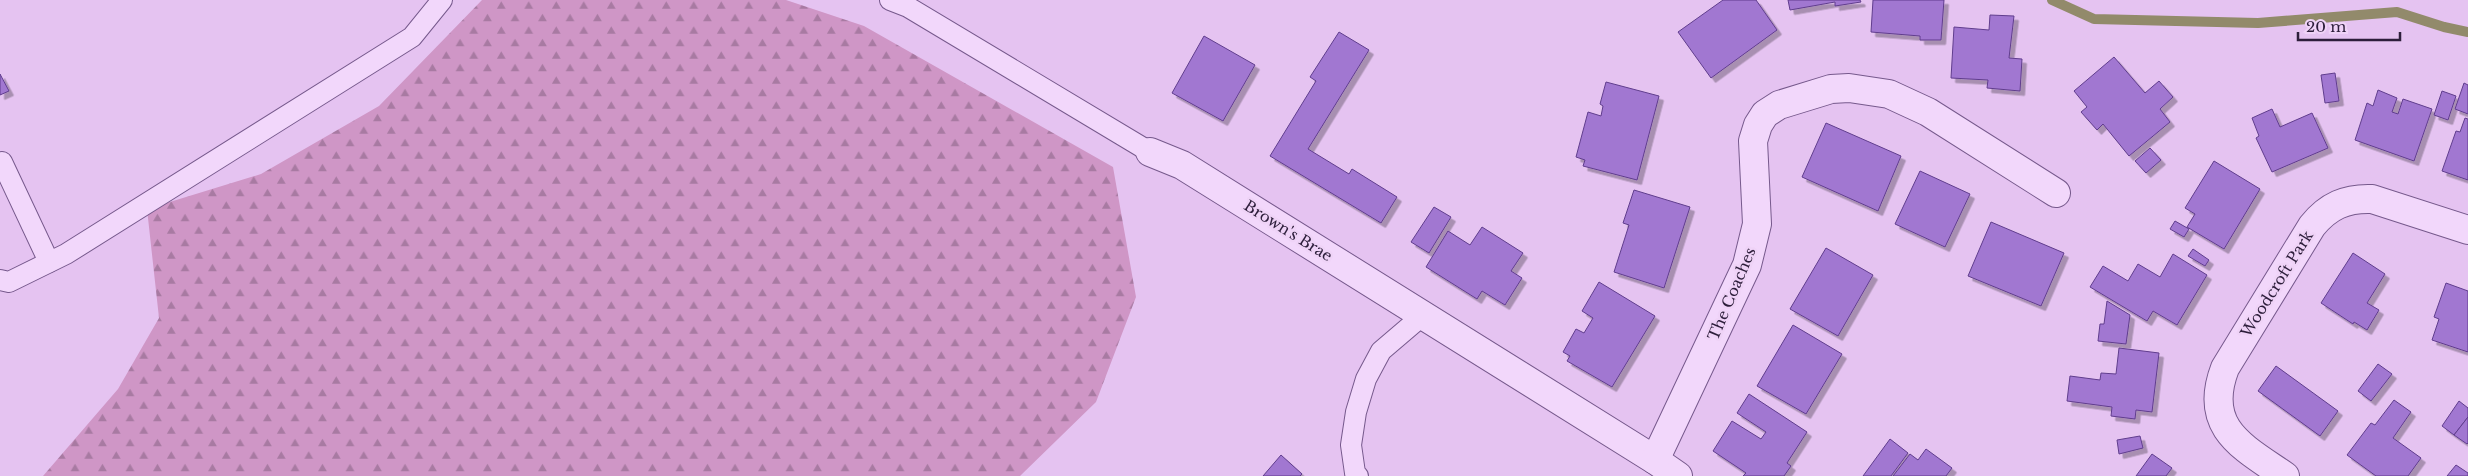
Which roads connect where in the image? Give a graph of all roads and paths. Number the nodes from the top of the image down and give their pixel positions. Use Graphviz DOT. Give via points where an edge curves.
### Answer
graph roads {
  1 [pos="442,0"];
  2 [pos="890,0"];
  3 [pos="1150,152"];
  4 [pos="2,162"];
  5 [pos="2056,193"];
  6 [pos="2468,230"];
  7 [pos="49,262"];
  8 [pos="0,280"];
  9 [pos="1422,316"];
  10 [pos="1655,460"];
  11 [pos="1358,476"];
  12 [pos="1678,476"];
  13 [pos="2285,476"];
  1 -- 7 [label="lane" via="412,37"];
  2 -- 3 [label="lane, Brown's Brae" via="908,7"];
  3 -- 9 [label="street, Brown's Brae" via="1182,165"];
  4 -- 7 [label="lane"];
  5 -- 10 [label="street, The Coaches" via="1928,112 1889,94 1868,89 1830,89 1779,105 1765,114 1752,141 1757,224 1747,265"];
  6 -- 13 [label="street, Woodcroft Park" via="2372,199 2356,198 2330,207 2312,226 2225,368 2218,394 2222,420 2236,442"];
  7 -- 8 [label="lane" via="9,282"];
  9 -- 10 [label="street, Brown's Brae"];
  9 -- 11 [label="lane" via="1381,351 1366,379 1351,445"];
  10 -- 12 [label="street, Brown's Brae"];
}
